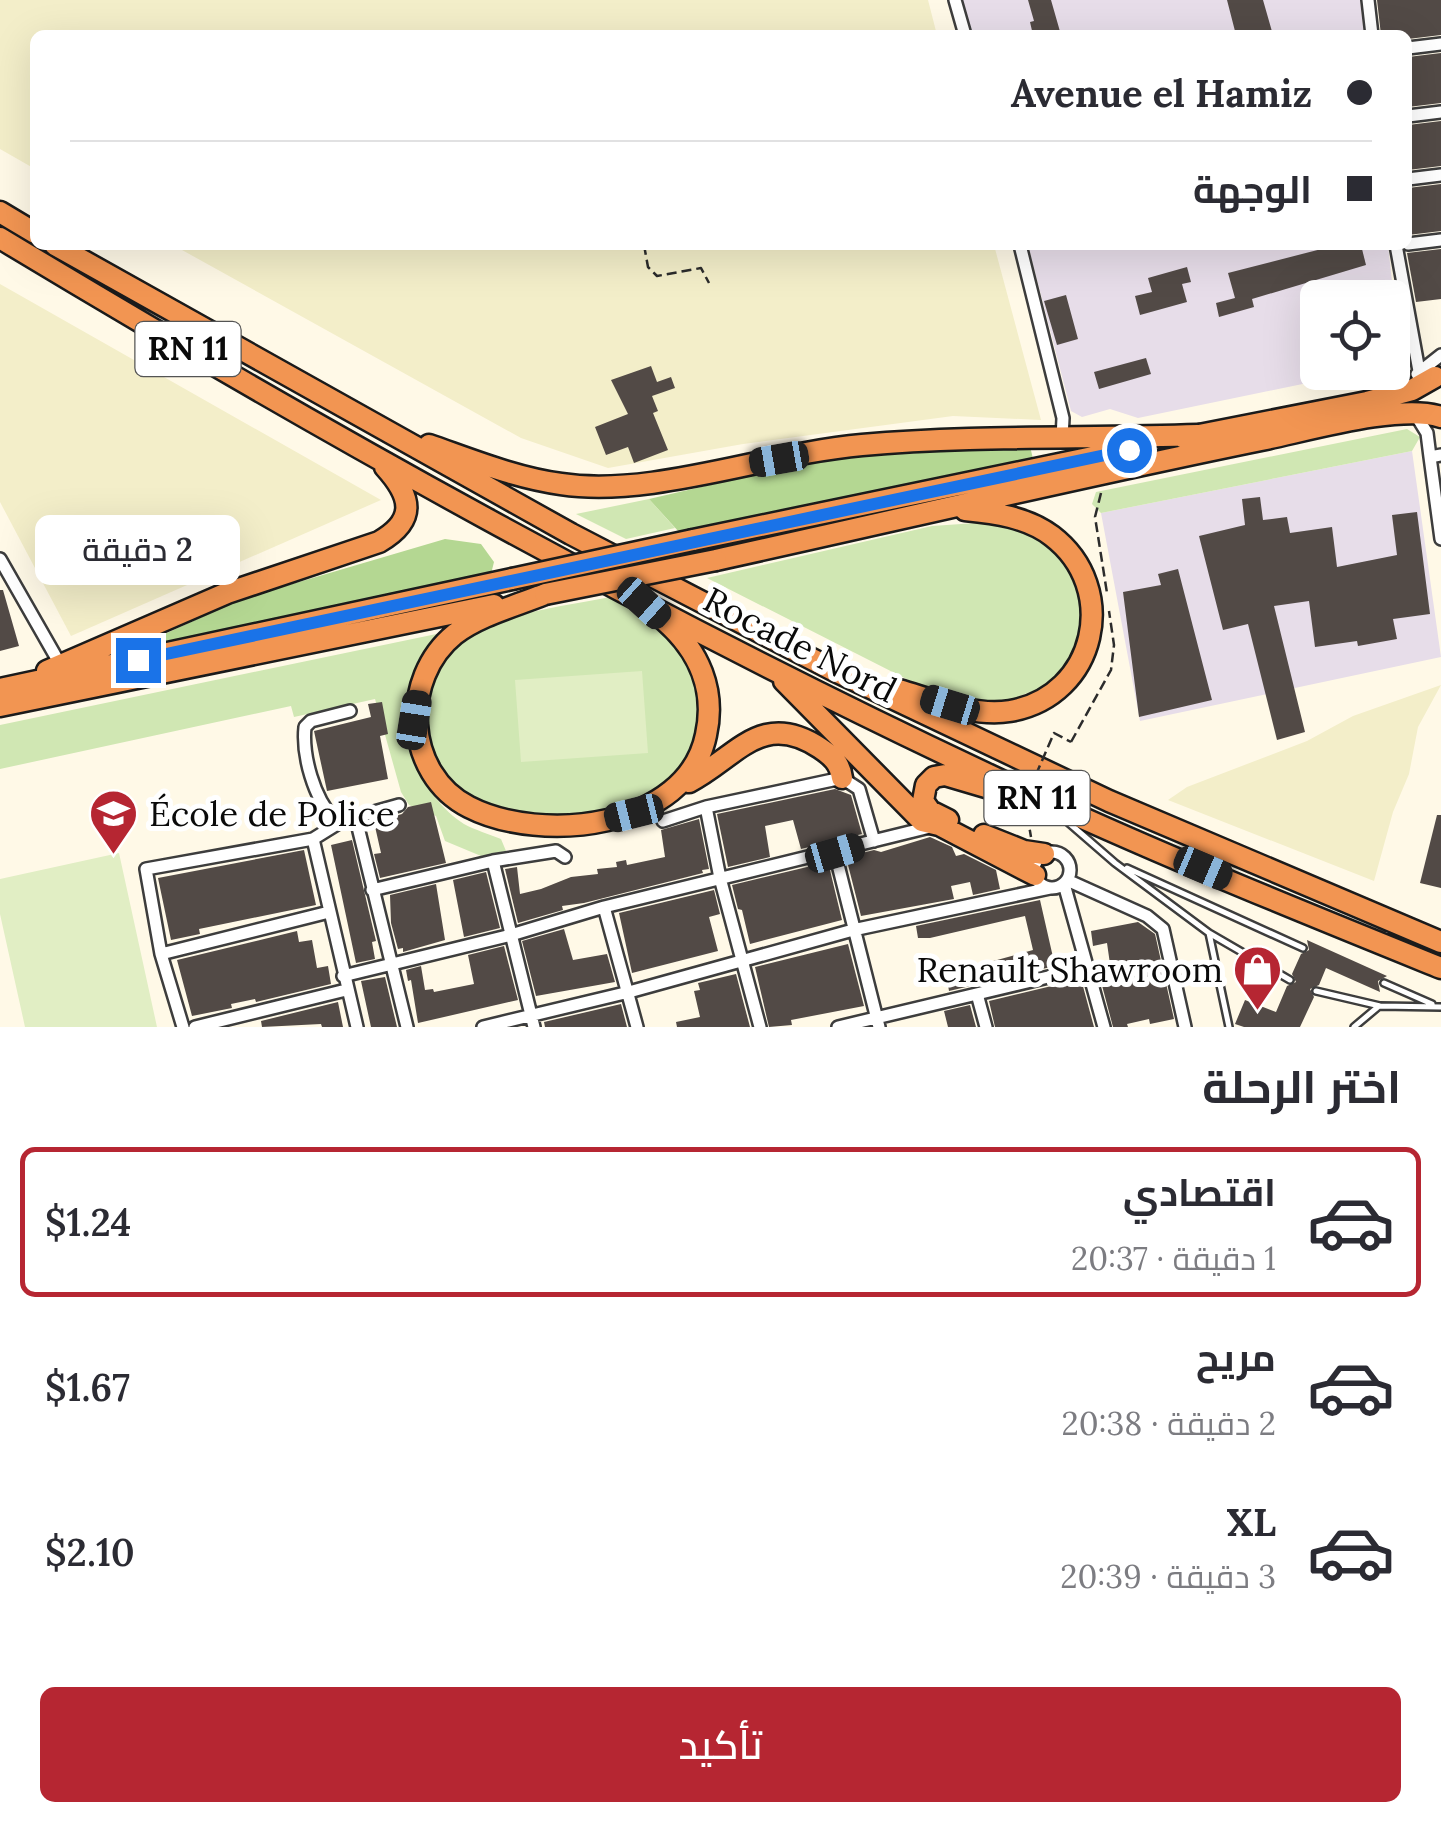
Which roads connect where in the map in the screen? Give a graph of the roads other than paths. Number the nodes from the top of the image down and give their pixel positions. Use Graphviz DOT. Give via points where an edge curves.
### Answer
graph roads {
  1 [pos="955,0"];
  2 [pos="1368,0"];
  3 [pos="961,30"];
  4 [pos="1371,30"];
  5 [pos="1441,44"];
  6 [pos="1412,48"];
  7 [pos="1441,112"];
  8 [pos="1412,116"];
  9 [pos="1441,175"];
  10 [pos="1412,179"];
  11 [pos="0,212"];
  12 [pos="30,230"];
  13 [pos="0,238"];
  14 [pos="1441,240"];
  15 [pos="1412,244"];
  16 [pos="64,250"];
  17 [pos="1021,250"];
  18 [pos="1401,250"];
  19 [pos="1441,354"];
  20 [pos="1432,373"];
  21 [pos="1414,412"];
  22 [pos="1441,417"];
  23 [pos="380,429"];
  24 [pos="1198,435"];
  25 [pos="1062,439"];
  26 [pos="1436,456"];
  27 [pos="376,458"];
  28 [pos="948,508"];
  29 [pos="1441,538"];
  30 [pos="0,559"];
  31 [pos="545,594"];
  32 [pos="644,603"];
  33 [pos="60,664"];
  34 [pos="836,670"];
  35 [pos="776,672"];
  36 [pos="25,684"];
  37 [pos="0,689"];
  38 [pos="0,706"];
  39 [pos="350,711"];
  40 [pos="842,778"];
  41 [pos="676,788"];
  42 [pos="1046,801"];
  43 [pos="398,805"];
  44 [pos="706,807"];
  45 [pos="356,818"];
  46 [pos="663,820"];
  47 [pos="342,821"];
  48 [pos="939,824"];
  49 [pos="314,839"];
  50 [pos="874,841"];
  51 [pos="835,853"];
  52 [pos="1039,854"];
  53 [pos="565,857"];
  54 [pos="493,861"];
  55 [pos="1116,863"];
  56 [pos="720,878"];
  57 [pos="1042,881"];
  58 [pos="1065,882"];
  59 [pos="372,890"];
  60 [pos="604,907"];
  61 [pos="329,912"];
  62 [pos="853,930"];
  63 [pos="1210,933"];
  64 [pos="511,935"];
  65 [pos="1441,942"];
  66 [pos="1303,948"];
  67 [pos="161,954"];
  68 [pos="742,960"];
  69 [pos="390,964"];
  70 [pos="1086,968"];
  71 [pos="1441,968"];
  72 [pos="342,976"];
  73 [pos="1290,980"];
  74 [pos="1384,983"];
  75 [pos="346,990"];
  76 [pos="629,992"];
  77 [pos="1316,992"];
  78 [pos="977,994"];
  79 [pos="1380,1006"];
  80 [pos="1439,1007"];
  81 [pos="533,1022"];
  82 [pos="878,1022"];
  83 [pos="1183,1026"];
  84 [pos="183,1027"];
  85 [pos="195,1027"];
  86 [pos="356,1027"];
  87 [pos="407,1027"];
  88 [pos="483,1027"];
  89 [pos="637,1027"];
  90 [pos="760,1027"];
  91 [pos="838,1027"];
  92 [pos="986,1027"];
  93 [pos="1104,1027"];
  94 [pos="1229,1027"];
  95 [pos="1354,1027"];
  1 -- 3 [label="street"];
  2 -- 4 [label="street"];
  5 -- 6 [label="street"];
  7 -- 8 [label="street"];
  9 -- 10 [label="street"];
  11 -- 12 [label="highway"];
  13 -- 27 [label="highway, Rocade Nord / RN 11"];
  14 -- 15 [label="street"];
  16 -- 23 [label="highway, Rocade Nord / RN 11"];
  17 -- 25 [label="street" via="1063,418"];
  18 -- 20 [label="street"];
  19 -- 20 [label="street"];
  20 -- 22 [label="highway" via="1428,400"];
  20 -- 24 [label="highway" via="1367,402"];
  21 -- 22 [label="highway"];
  21 -- 26 [label="street"];
  21 -- 28 [label="highway"];
  23 -- 25 [label="highway" via="527,476 594,486 858,445"];
  23 -- 34 [label="highway, Rocade Nord / RN 11"];
  24 -- 25 [label="highway"];
  24 -- 36 [label="highway, bridge"];
  26 -- 29 [label="street"];
  27 -- 32 [label="highway, Rocade Nord / RN 11"];
  27 -- 33 [label="highway" via="406,500 400,530"];
  28 -- 31 [label="highway, bridge"];
  28 -- 34 [label="highway" via="1006,515 1051,535 1074,558 1088,583 1094,622 1079,664 1038,700 990,712"];
  30 -- 33 [label="street"];
  31 -- 38 [label="highway"];
  31 -- 41 [label="highway" via="475,622 436,653 420,684 414,720 424,758 442,785 497,819 566,826 634,813"];
  32 -- 35 [label="highway, Rocade Nord / RN 11"];
  32 -- 41 [label="highway" via="684,638 710,701 704,748"];
  33 -- 36 [label="highway"];
  34 -- 65 [label="highway, Rocade Nord / RN 11" via="1109,801"];
  35 -- 42 [label="highway, Rocade Nord / RN 11"];
  35 -- 48 [label="highway" via="910,811"];
  36 -- 37 [label="highway"];
  39 -- 47 [label="street" via="311,721 304,735 320,800"];
  40 -- 41 [label="highway" via="834,758 803,737 776,733 749,739"];
  40 -- 44 [label="street"];
  40 -- 50 [label="street" via="859,789"];
  42 -- 52 [label="highway" via="945,775 923,790 934,814"];
  42 -- 55 [label="lane"];
  42 -- 71 [label="highway, Rocade Nord / RN 11"];
  43 -- 45 [label="street"];
  44 -- 46 [label="street"];
  44 -- 56 [label="street"];
  45 -- 47 [label="street"];
  45 -- 59 [label="street"];
  47 -- 49 [label="street"];
  48 -- 50 [label="street"];
  48 -- 57 [label="highway"];
  49 -- 61 [label="street"];
  49 -- 67 [label="street" via="146,870"];
  50 -- 51 [label="street"];
  51 -- 56 [label="street"];
  51 -- 62 [label="street"];
  52 -- 57 [label="street"];
  52 -- 58 [label="street" via="1066,858"];
  53 -- 54 [label="street" via="556,851"];
  54 -- 59 [label="street"];
  54 -- 64 [label="street"];
  55 -- 63 [label="lane"];
  55 -- 66 [label="lane"];
  56 -- 60 [label="street"];
  56 -- 68 [label="street"];
  57 -- 58 [label="street"];
  57 -- 62 [label="street"];
  58 -- 70 [label="street"];
  58 -- 83 [label="street" via="1148,916 1163,929"];
  59 -- 69 [label="street"];
  60 -- 64 [label="street"];
  60 -- 76 [label="street"];
  61 -- 67 [label="street"];
  61 -- 72 [label="street"];
  62 -- 68 [label="street"];
  62 -- 82 [label="street"];
  63 -- 73 [label="lane"];
  63 -- 94 [label="lane"];
  64 -- 69 [label="street"];
  64 -- 81 [label="street"];
  67 -- 84 [label="street"];
  68 -- 76 [label="street"];
  68 -- 90 [label="street"];
  69 -- 72 [label="street"];
  69 -- 87 [label="street"];
  70 -- 78 [label="street"];
  70 -- 93 [label="street"];
  72 -- 75 [label="street"];
  74 -- 80 [label="lane"];
  75 -- 85 [label="street"];
  75 -- 86 [label="street"];
  76 -- 81 [label="street"];
  76 -- 89 [label="street"];
  77 -- 79 [label="lane"];
  78 -- 82 [label="street"];
  78 -- 92 [label="street"];
  79 -- 80 [label="lane"];
  79 -- 95 [label="lane"];
  81 -- 88 [label="street"];
  82 -- 91 [label="street"];
}
